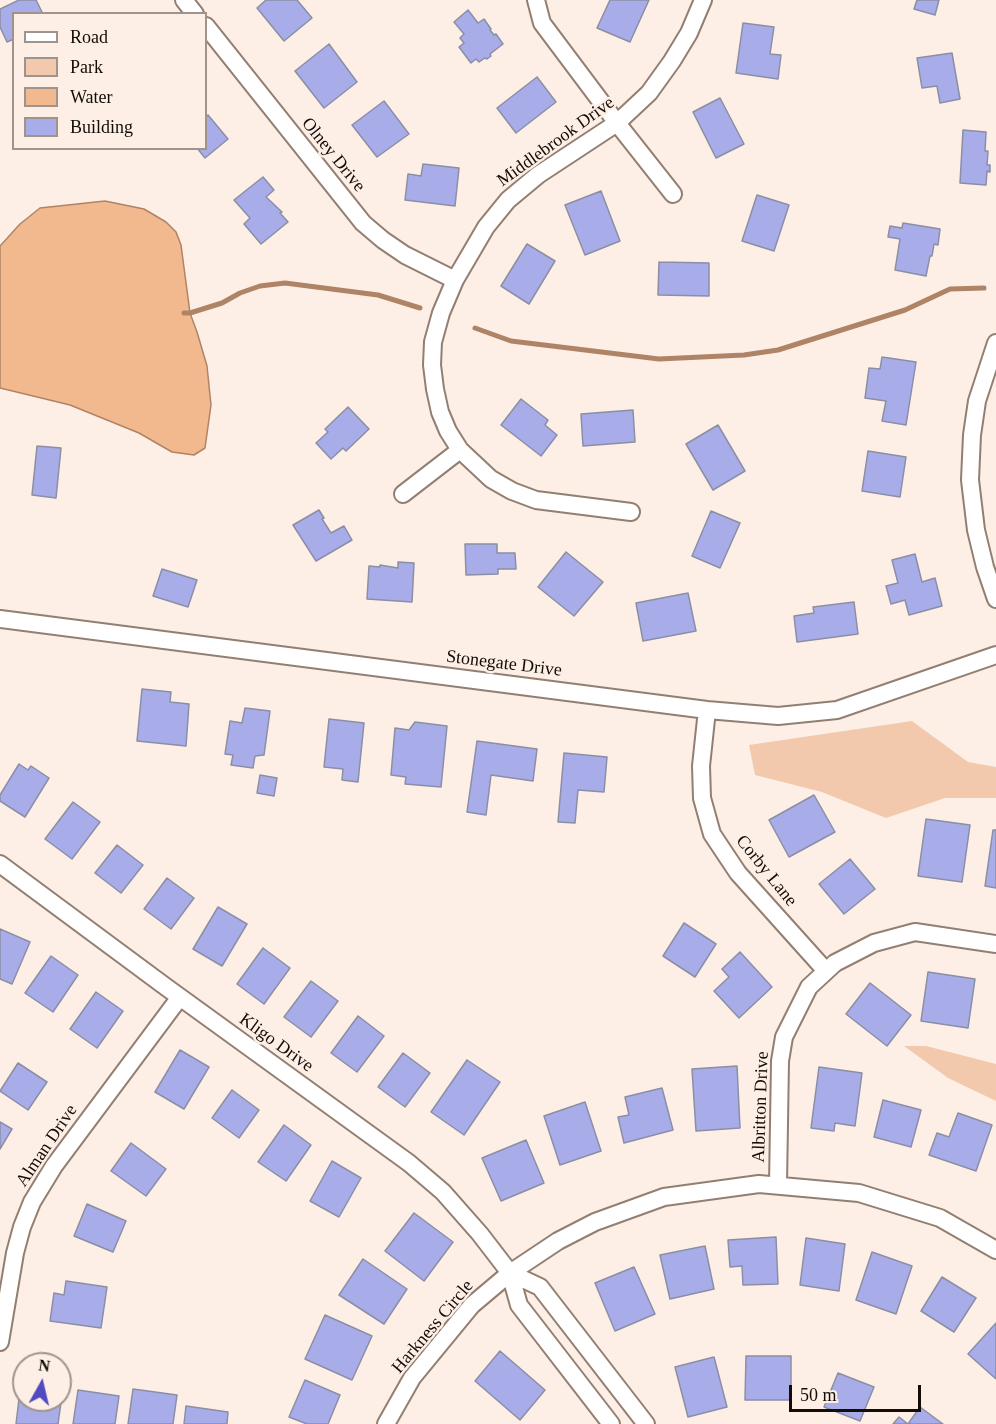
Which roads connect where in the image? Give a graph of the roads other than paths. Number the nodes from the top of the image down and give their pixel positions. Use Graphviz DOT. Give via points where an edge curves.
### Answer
graph roads {
  1 [pos="184,0"];
  2 [pos="536,0"];
  3 [pos="703,0"];
  4 [pos="193,12"];
  5 [pos="207,28"];
  6 [pos="617,123"];
  7 [pos="673,194"];
  8 [pos="455,280"];
  9 [pos="996,343"];
  10 [pos="460,450"];
  11 [pos="403,494"];
  12 [pos="631,512"];
  13 [pos="996,599"];
  14 [pos="0,619"];
  15 [pos="996,655"];
  16 [pos="708,710"];
  17 [pos="0,864"];
  18 [pos="996,944"];
  19 [pos="826,971"];
  20 [pos="180,997"];
  21 [pos="778,1185"];
  22 [pos="996,1250"];
  23 [pos="510,1272"];
  24 [pos="0,1342"];
  25 [pos="386,1424"];
  26 [pos="611,1424"];
  27 [pos="646,1424"];
  1 -- 4 [label="street"];
  2 -- 6 [label="street" via="542,23"];
  3 -- 6 [label="street, Middlebrook Drive" via="689,33 661,77"];
  5 -- 8 [label="street, Olney Drive" via="363,223 405,255"];
  6 -- 7 [label="street"];
  6 -- 8 [label="street, Middlebrook Drive" via="538,175 508,200 486,226"];
  8 -- 10 [label="street, Middlebrook Drive" via="433,342 432,365 440,412"];
  9 -- 13 [label="street" via="977,401 970,480 976,530"];
  10 -- 11 [label="street"];
  10 -- 12 [label="street, Middlebrook Drive" via="491,478 536,500"];
  14 -- 16 [label="street, Stonegate Drive"];
  15 -- 16 [label="street, Stonegate Drive" via="837,710 778,716"];
  16 -- 19 [label="street, Corby Lane" via="701,766 702,798 712,834 738,873"];
  17 -- 20 [label="street, Kligo Drive"];
  18 -- 19 [label="street, Albritton Drive" via="915,932 874,943"];
  19 -- 21 [label="street, Albritton Drive" via="809,987 784,1038 780,1061"];
  20 -- 23 [label="street, Kligo Drive" via="409,1163 443,1192"];
  20 -- 24 [label="street, Alman Drive" via="54,1166 32,1202 15,1253"];
  21 -- 22 [label="street, Harkness Circle" via="859,1193 940,1218"];
  21 -- 23 [label="street, Harkness Circle" via="664,1197 595,1221"];
  23 -- 25 [label="street, Harkness Circle" via="472,1305 412,1378"];
  23 -- 26 [label="street, Kligo Drive" via="519,1305"];
  23 -- 27 [label="street, Kligo Drive" via="540,1287"];
}
